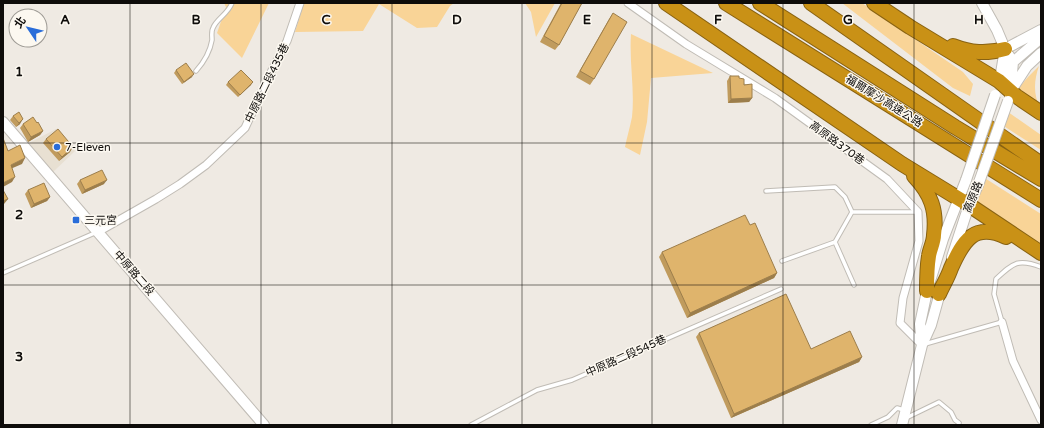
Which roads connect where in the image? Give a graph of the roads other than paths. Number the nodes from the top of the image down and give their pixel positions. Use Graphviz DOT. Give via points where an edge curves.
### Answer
graph roads {
  1 [pos="232,3"];
  2 [pos="300,3"];
  3 [pos="628,3"];
  4 [pos="666,3"];
  5 [pos="726,3"];
  6 [pos="760,3"];
  7 [pos="811,3"];
  8 [pos="874,3"];
  9 [pos="982,3"];
  10 [pos="1041,30"];
  11 [pos="1041,38"];
  12 [pos="932,39"];
  13 [pos="1005,49"];
  14 [pos="1041,53"];
  15 [pos="1013,62"];
  16 [pos="196,71"];
  17 [pos="999,82"];
  18 [pos="1009,96"];
  19 [pos="1041,114"];
  20 [pos="5,126"];
  21 [pos="902,164"];
  22 [pos="1041,164"];
  23 [pos="1041,179"];
  24 [pos="766,191"];
  25 [pos="1041,200"];
  26 [pos="963,202"];
  27 [pos="852,212"];
  28 [pos="918,212"];
  29 [pos="98,232"];
  30 [pos="836,242"];
  31 [pos="1037,251"];
  32 [pos="782,261"];
  33 [pos="1041,267"];
  34 [pos="3,273"];
  35 [pos="854,285"];
  36 [pos="781,289"];
  37 [pos="933,292"];
  38 [pos="1002,322"];
  39 [pos="922,345"];
  40 [pos="903,418"];
  41 [pos="1041,420"];
  42 [pos="959,423"];
  43 [pos="264,425"];
  44 [pos="472,425"];
  45 [pos="871,425"];
  1 -- 16 [label="lane" via="213,27 208,52"];
  2 -- 29 [label="street, 中原路二段435巷" via="287,41 245,128 180,184"];
  3 -- 28 [label="street, 高原路370巷" via="686,44 788,107 887,179"];
  4 -- 21 [label="highway"];
  5 -- 25 [label="highway, 福爾摩沙高速公路"];
  6 -- 23 [label="highway, 福爾摩沙高速公路"];
  7 -- 22 [label="highway"];
  8 -- 12 [label="highway"];
  9 -- 13 [label="street"];
  10 -- 13 [label="street"];
  11 -- 15 [label="street"];
  12 -- 13 [label="highway" via="971,52"];
  12 -- 17 [label="highway"];
  13 -- 15 [label="street"];
  13 -- 17 [label="street, 高原路"];
  14 -- 18 [label="street" via="1027,66"];
  15 -- 17 [label="street"];
  15 -- 18 [label="street, 高原路"];
  17 -- 18 [label="highway"];
  17 -- 26 [label="street, 高原路, bridge" via="966,180"];
  18 -- 19 [label="highway"];
  18 -- 26 [label="street, 高原路, bridge" via="978,185"];
  20 -- 29 [label="street, 中原路二段"];
  21 -- 26 [label="highway"];
  21 -- 37 [label="highway" via="920,182 931,198 934,236 929,256"];
  24 -- 27 [label="lane" via="835,187 845,197"];
  26 -- 31 [label="highway"];
  26 -- 37 [label="street, 高原路"];
  27 -- 28 [label="lane"];
  27 -- 30 [label="lane"];
  28 -- 39 [label="street" via="919,241 903,298 900,323"];
  29 -- 34 [label="lane"];
  29 -- 43 [label="street, 中原路二段"];
  30 -- 32 [label="lane"];
  30 -- 35 [label="lane"];
  31 -- 37 [label="highway" via="991,231 975,234 963,245"];
  33 -- 38 [label="lane" via="1029,262 1014,263 996,279 994,294"];
  36 -- 44 [label="lane, 中原路二段545巷" via="572,380 537,390"];
  37 -- 39 [label="street, 高原路" via="920,324"];
  38 -- 39 [label="lane"];
  38 -- 41 [label="street" via="1013,361"];
  39 -- 40 [label="street, 高原路"];
  40 -- 42 [label="lane" via="939,402"];
  40 -- 45 [label="lane" via="897,408 888,417"];
}
